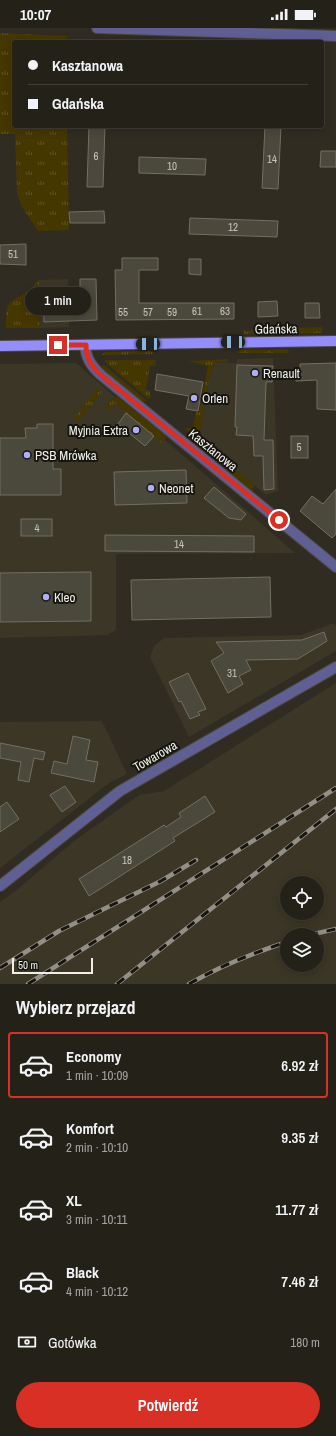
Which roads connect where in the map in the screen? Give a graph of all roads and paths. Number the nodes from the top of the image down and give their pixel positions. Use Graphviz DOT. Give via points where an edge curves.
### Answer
graph roads {
  1 [pos="97,28"];
  2 [pos="336,36"];
  3 [pos="336,341"];
  4 [pos="86,345"];
  5 [pos="0,346"];
  6 [pos="336,568"];
  7 [pos="336,667"];
  8 [pos="0,886"];
  1 -- 2 [label="street"];
  3 -- 4 [label="main road, Gdańska"];
  4 -- 5 [label="main road, Gdańska"];
  4 -- 6 [label="street, Kasztanowa" via="92,367"];
  7 -- 8 [label="street, Towarowa" via="120,791"];
}
